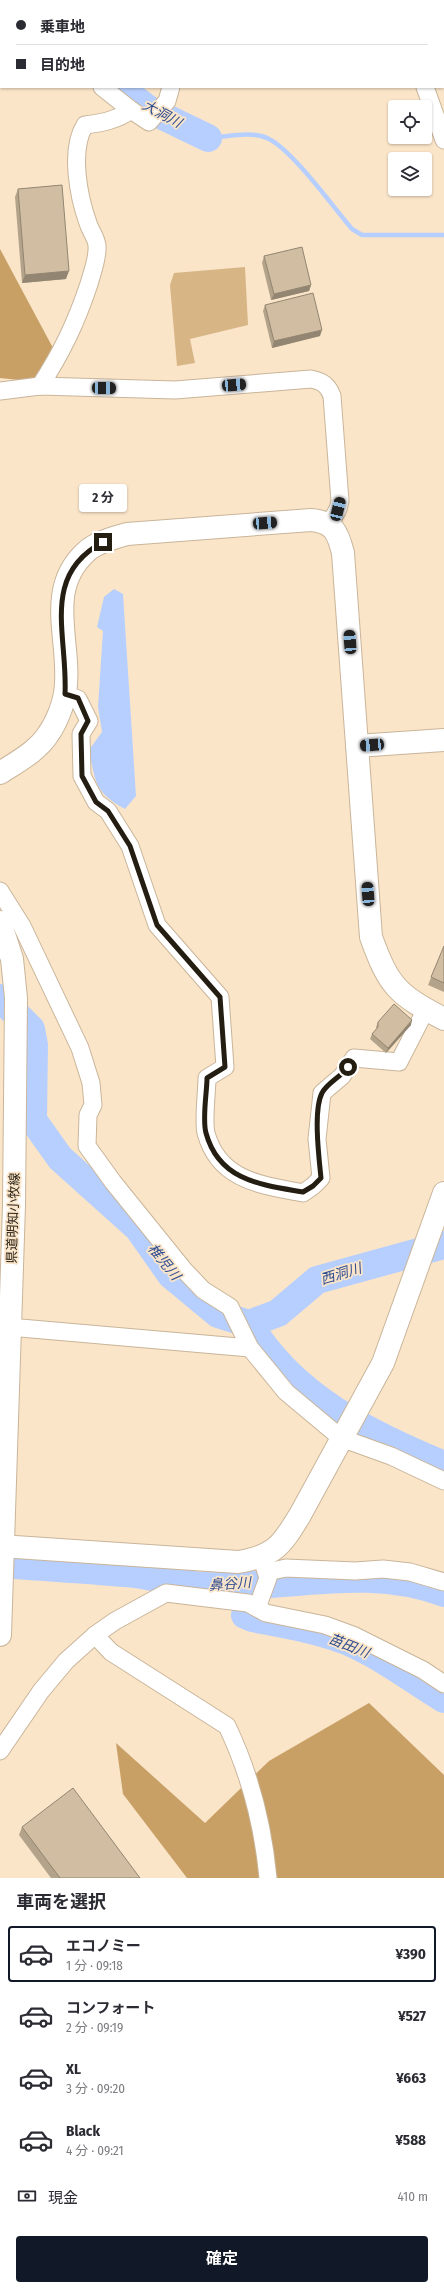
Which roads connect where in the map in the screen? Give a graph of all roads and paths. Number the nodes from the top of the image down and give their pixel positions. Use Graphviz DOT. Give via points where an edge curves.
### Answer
graph roads {
  1 [pos="103,88"];
  2 [pos="171,88"];
  3 [pos="425,88"];
  4 [pos="131,110"];
  5 [pos="444,140"];
  6 [pos="40,386"];
  7 [pos="0,392"];
  8 [pos="329,525"];
  9 [pos="65,694"];
  10 [pos="444,740"];
  11 [pos="357,746"];
  12 [pos="0,773"];
  13 [pos="0,892"];
  14 [pos="0,922"];
  15 [pos="435,1014"];
  16 [pos="444,1193"];
  17 [pos="9,1327"];
  18 [pos="250,1348"];
  19 [pos="344,1434"];
  20 [pos="444,1481"];
  21 [pos="1,1546"];
  22 [pos="263,1582"];
  23 [pos="444,1582"];
  24 [pos="0,1635"];
  25 [pos="95,1635"];
  26 [pos="444,1684"];
  27 [pos="0,1751"];
  28 [pos="268,1878"];
  1 -- 4 [label="street"];
  2 -- 4 [label="street" via="167,101 149,122"];
  3 -- 5 [label="street"];
  4 -- 6 [label="street" via="114,120 85,125 82,130 78,150 78,191 97,245 92,273 76,322 61,354"];
  6 -- 7 [label="street"];
  6 -- 8 [label="street" via="175,390 311,379 319,381 329,389 332,396 340,501"];
  8 -- 9 [label="street" via="311,520 127,534 86,551 68,575 61,599"];
  8 -- 11 [label="street" via="338,535 343,553"];
  9 -- 12 [label="street" via="49,733 32,752"];
  9 -- 15 [label="street" via="78,698 88,721 81,734 82,776 96,802 108,811 130,846 157,925 220,997 225,1067 207,1078 206,1132 218,1159 238,1176 257,1184 303,1192 313,1186 321,1178 318,1139 322,1093 342,1076 354,1058 399,1062"];
  10 -- 11 [label="street"];
  11 -- 15 [label="street" via="371,937 382,968 397,989 414,1003"];
  13 -- 18 [label="street" via="22,926 80,1048 91,1083 93,1105 88,1115 87,1146 184,1270 203,1290 230,1307"];
  14 -- 17 [label="street, 県道明知小牧線" via="12,959 16,998 14,1198"];
  16 -- 19 [label="street" via="383,1363"];
  17 -- 18 [label="street"];
  17 -- 21 [label="street, 県道明知小牧線"];
  18 -- 19 [label="street" via="286,1392"];
  19 -- 20 [label="street"];
  19 -- 22 [label="street" via="287,1537 275,1550"];
  21 -- 22 [label="street" via="238,1562"];
  21 -- 24 [label="street, 県道明知小牧線"];
  22 -- 23 [label="street" via="286,1568 355,1571 382,1569 410,1572"];
  22 -- 25 [label="street" via="248,1603 166,1593"];
  22 -- 26 [label="street" via="266,1614 325,1625 355,1636 423,1670"];
  25 -- 27 [label="street" via="66,1661 51,1679"];
  25 -- 28 [label="street" via="111,1652 227,1726 256,1800"];
}
